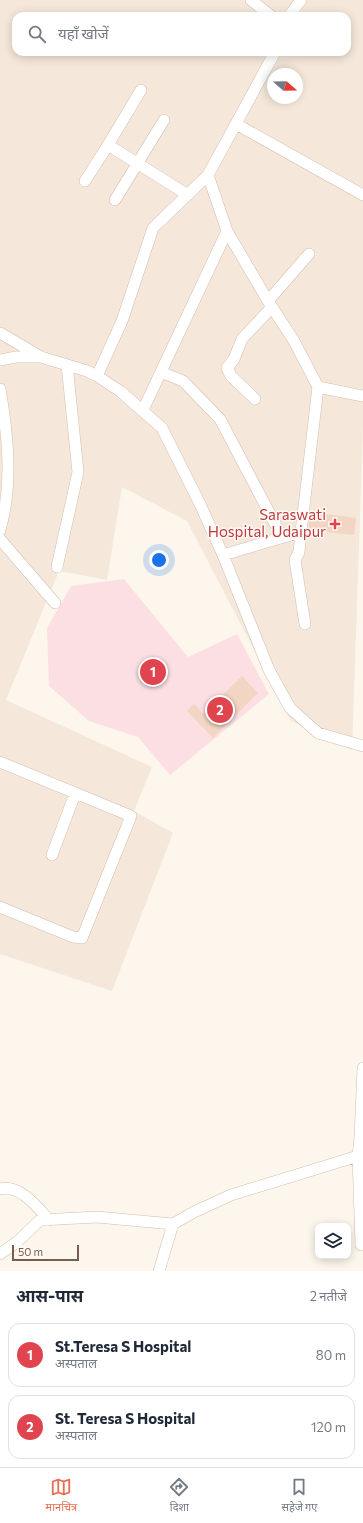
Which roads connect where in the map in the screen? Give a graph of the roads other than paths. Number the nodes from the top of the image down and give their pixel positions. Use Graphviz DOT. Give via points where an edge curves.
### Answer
graph roads {
  1 [pos="251,0"];
  2 [pos="301,0"];
  3 [pos="266,12"];
  4 [pos="292,12"];
  5 [pos="273,56"];
  6 [pos="141,90"];
  7 [pos="164,120"];
  8 [pos="236,124"];
  9 [pos="108,145"];
  10 [pos="138,163"];
  11 [pos="208,175"];
  12 [pos="85,181"];
  13 [pos="188,195"];
  14 [pos="363,195"];
  15 [pos="115,200"];
  16 [pos="227,231"];
  17 [pos="309,254"];
  18 [pos="270,304"];
  19 [pos="0,333"];
  20 [pos="41,357"];
  21 [pos="0,360"];
  22 [pos="67,364"];
  23 [pos="161,372"];
  24 [pos="97,376"];
  25 [pos="318,387"];
  26 [pos="0,389"];
  27 [pos="363,396"];
  28 [pos="255,399"];
  29 [pos="142,410"];
  30 [pos="0,530"];
  31 [pos="301,532"];
  32 [pos="282,537"];
  33 [pos="0,539"];
  34 [pos="223,556"];
  35 [pos="57,567"];
  36 [pos="55,603"];
  37 [pos="305,624"];
  38 [pos="363,746"];
  39 [pos="0,762"];
  40 [pos="75,794"];
  41 [pos="52,855"];
  42 [pos="0,907"];
  43 [pos="363,1068"];
  44 [pos="362,1109"];
  45 [pos="362,1138"];
  46 [pos="361,1157"];
  47 [pos="0,1189"];
  48 [pos="49,1220"];
  49 [pos="173,1224"];
  50 [pos="361,1245"];
  51 [pos="0,1254"];
  52 [pos="158,1271"];
  1 -- 3 [label="street"];
  2 -- 4 [label="street"];
  5 -- 8 [label="street"];
  6 -- 9 [label="street"];
  7 -- 10 [label="street"];
  8 -- 11 [label="street"];
  8 -- 14 [label="street"];
  9 -- 10 [label="street"];
  9 -- 12 [label="street"];
  10 -- 13 [label="street"];
  10 -- 15 [label="street"];
  11 -- 13 [label="street"];
  11 -- 16 [label="street"];
  13 -- 24 [label="street" via="153,228 122,321"];
  16 -- 18 [label="street"];
  16 -- 23 [label="street"];
  17 -- 18 [label="street"];
  18 -- 25 [label="street" via="294,341"];
  18 -- 28 [label="street" via="242,339 234,359 227,368 231,376"];
  19 -- 20 [label="street"];
  20 -- 21 [label="street"];
  20 -- 22 [label="street"];
  22 -- 24 [label="street"];
  22 -- 35 [label="street" via="78,472"];
  23 -- 29 [label="street"];
  23 -- 32 [label="street" via="183,381 220,419"];
  24 -- 29 [label="street"];
  25 -- 27 [label="street"];
  25 -- 31 [label="street"];
  26 -- 30 [label="street" via="9,473"];
  29 -- 34 [label="street" via="162,428"];
  31 -- 32 [label="street"];
  31 -- 37 [label="street" via="299,552 295,560"];
  32 -- 34 [label="street"];
  33 -- 36 [label="street"];
  34 -- 38 [label="street" via="270,670 290,708 318,732"];
  39 -- 40 [label="street"];
  40 -- 41 [label="street"];
  40 -- 42 [label="street" via="131,816 82,938"];
  43 -- 44 [label="street"];
  44 -- 45 [label="street"];
  45 -- 46 [label="street"];
  46 -- 49 [label="street" via="231,1195"];
  46 -- 50 [label="street"];
  47 -- 48 [label="street" via="19,1192 34,1203"];
  48 -- 49 [label="street" via="97,1217"];
  48 -- 51 [label="street" via="40,1220"];
  49 -- 52 [label="street"];
}
